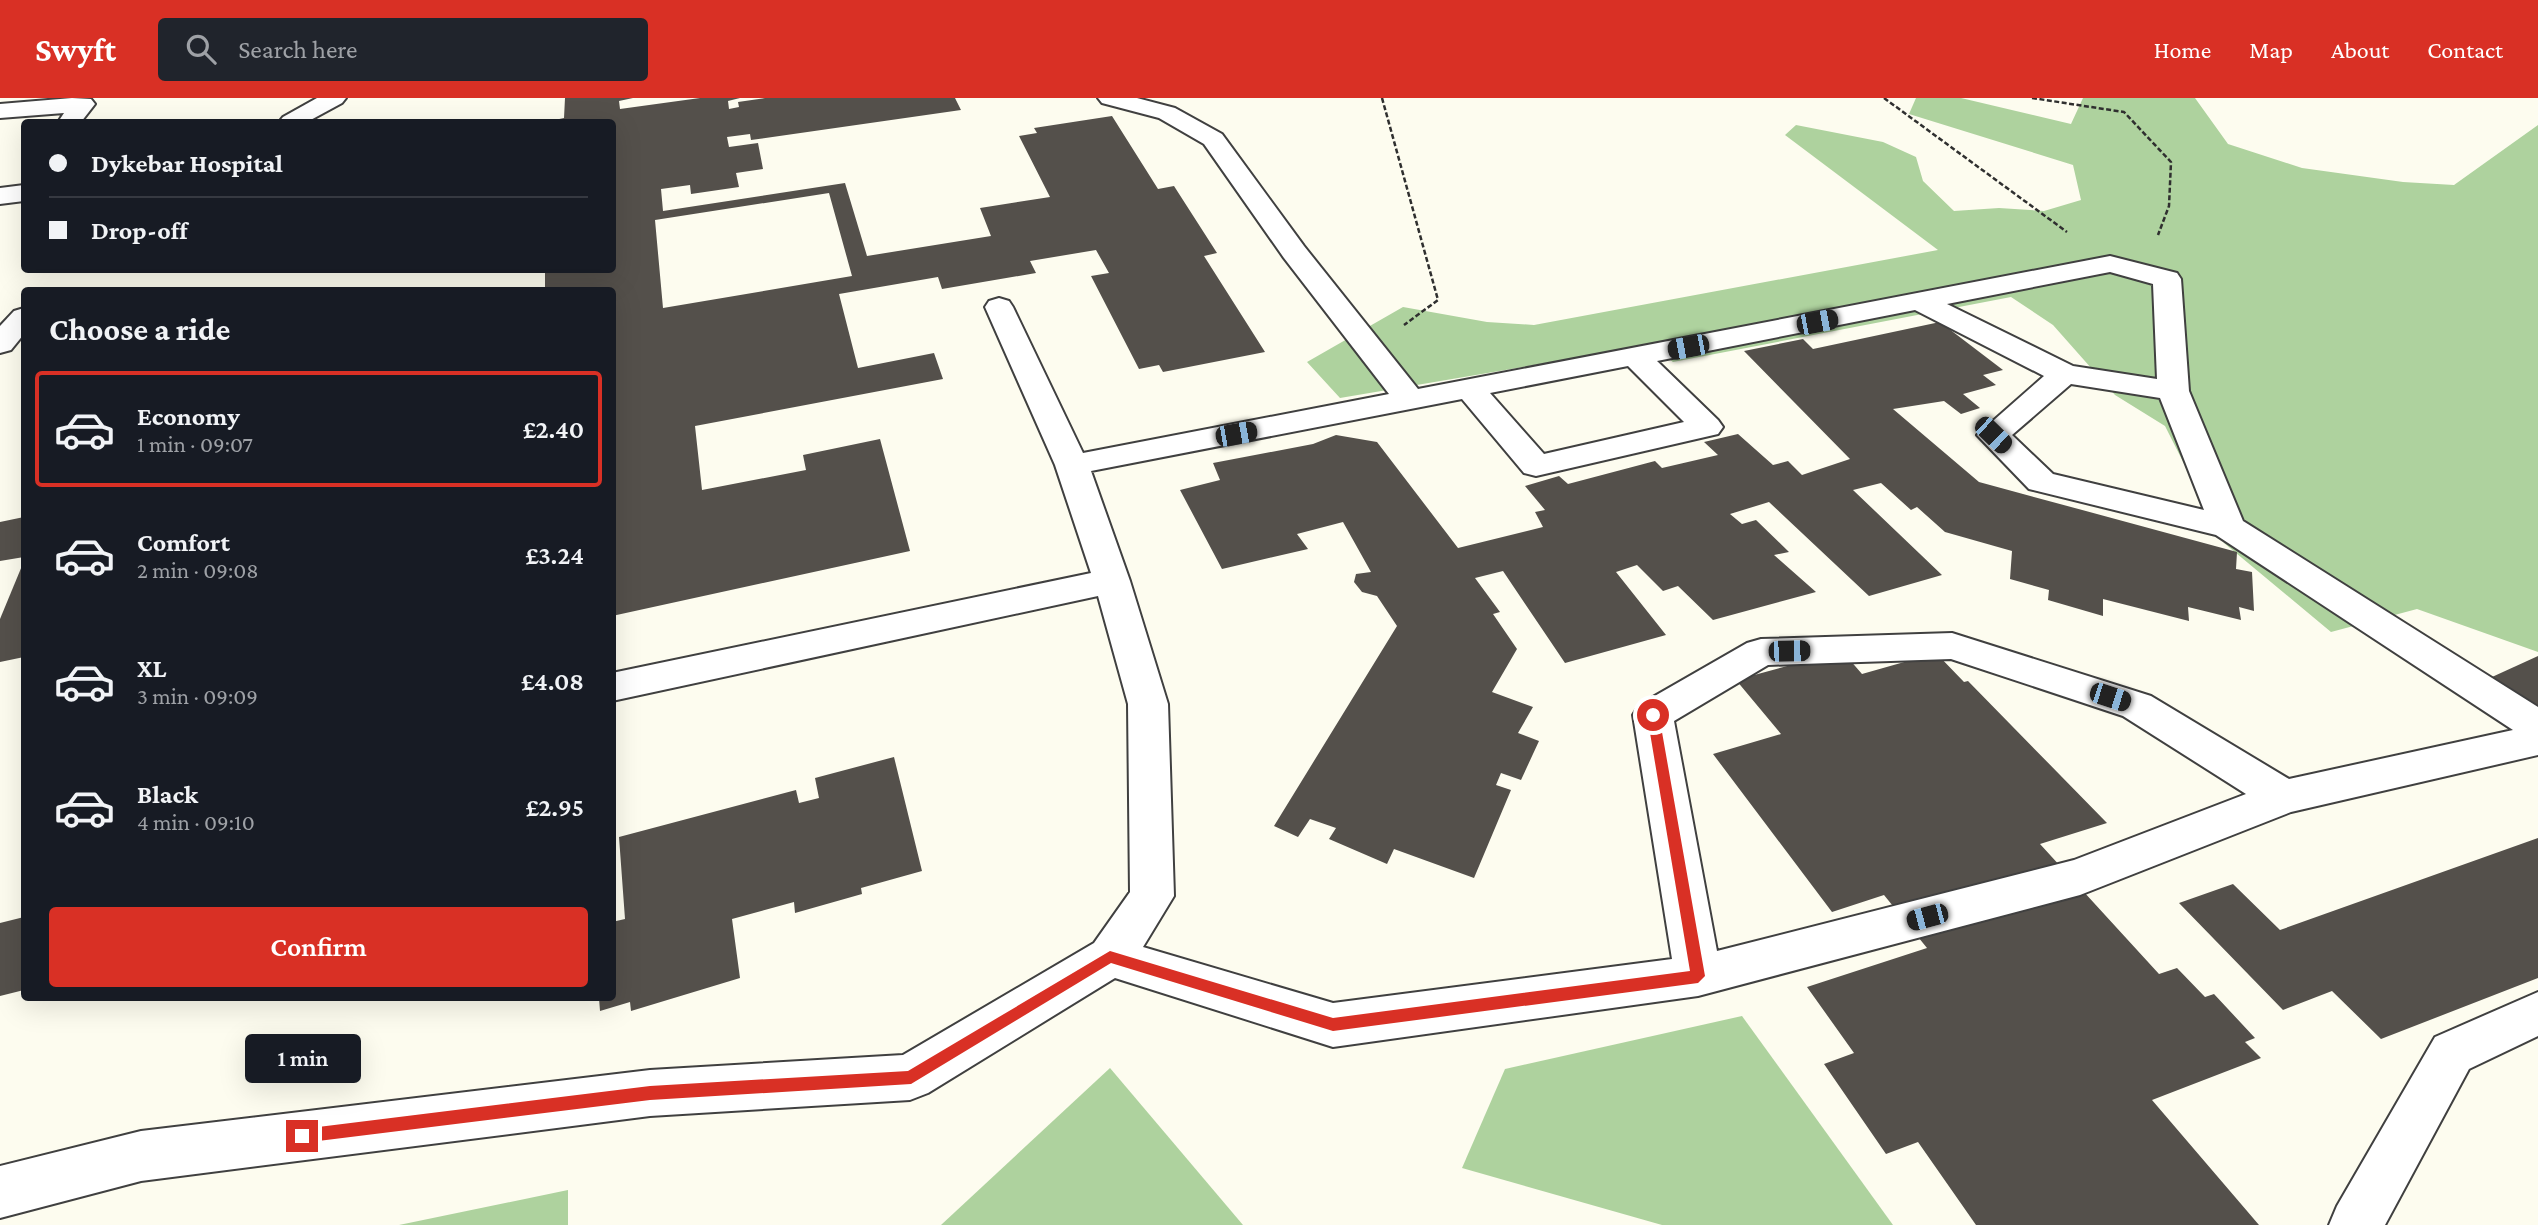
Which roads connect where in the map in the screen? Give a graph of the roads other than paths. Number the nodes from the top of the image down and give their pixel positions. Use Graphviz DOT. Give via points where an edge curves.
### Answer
graph roads {
  1 [pos="334,98"];
  2 [pos="1110,98"];
  3 [pos="0,111"];
  4 [pos="71,119"];
  5 [pos="296,119"];
  6 [pos="1921,302"];
  7 [pos="999,307"];
  8 [pos="21,320"];
  9 [pos="0,344"];
  10 [pos="1636,356"];
  11 [pos="2065,374"];
  12 [pos="1470,389"];
  13 [pos="2173,391"];
  14 [pos="1411,401"];
  15 [pos="1072,465"];
  16 [pos="2228,527"];
  17 [pos="1112,581"];
  18 [pos="616,686"];
  19 [pos="2538,727"];
  20 [pos="2538,740"];
  21 [pos="2284,797"];
  22 [pos="1110,957"];
  23 [pos="1698,976"];
  24 [pos="2538,1013"];
  25 [pos="0,1192"];
  26 [pos="2356,1225"];
  1 -- 5 [label="lane"];
  2 -- 14 [label="lane" via="1167,113 1213,139 1294,252"];
  3 -- 4 [label="lane" via="83,104"];
  6 -- 10 [label="lane"];
  6 -- 11 [label="lane"];
  6 -- 13 [label="lane" via="2110,264 2167,279"];
  7 -- 15 [label="lane"];
  8 -- 9 [label="lane"];
  10 -- 12 [label="lane"];
  10 -- 12 [label="lane" via="1707,427 1536,466"];
  11 -- 13 [label="lane"];
  11 -- 16 [label="lane" via="1993,435 2041,482"];
  12 -- 14 [label="lane"];
  13 -- 16 [label="lane"];
  14 -- 15 [label="lane"];
  15 -- 17 [label="lane"];
  16 -- 19 [label="lane"];
  17 -- 18 [label="lane"];
  17 -- 22 [label="lane" via="1148,704 1152,896"];
  20 -- 21 [label="lane"];
  21 -- 23 [label="lane" via="2080,877"];
  21 -- 23 [label="lane" via="2137,706 1952,646 1761,652 1653,715"];
  22 -- 23 [label="lane" via="1333,1025"];
  22 -- 25 [label="lane" via="911,1077 650,1093 141,1156"];
  24 -- 26 [label="lane" via="2452,1053"];
}
